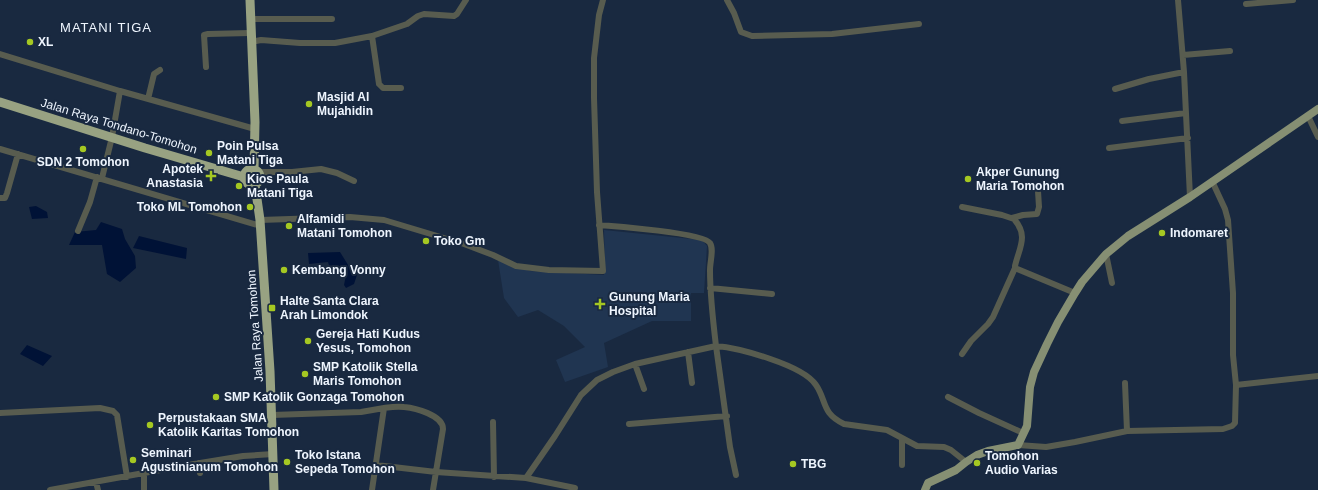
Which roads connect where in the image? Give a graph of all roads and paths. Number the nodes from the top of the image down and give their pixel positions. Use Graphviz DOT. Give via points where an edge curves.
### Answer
graph roads {
  1 [pos="250,0"];
  2 [pos="466,0"];
  3 [pos="603,0"];
  4 [pos="727,0"];
  5 [pos="1178,0"];
  6 [pos="1293,0"];
  7 [pos="1246,4"];
  8 [pos="251,19"];
  9 [pos="332,19"];
  10 [pos="918,24"];
  11 [pos="372,36"];
  12 [pos="251,37"];
  13 [pos="1230,50"];
  14 [pos="0,54"];
  15 [pos="1183,55"];
  16 [pos="206,67"];
  17 [pos="160,70"];
  18 [pos="1184,72"];
  19 [pos="401,88"];
  20 [pos="1115,89"];
  21 [pos="120,91"];
  22 [pos="148,99"];
  23 [pos="0,102"];
  24 [pos="1318,109"];
  25 [pos="1186,113"];
  26 [pos="1308,116"];
  27 [pos="1122,120"];
  28 [pos="255,129"];
  29 [pos="112,137"];
  30 [pos="1318,137"];
  31 [pos="1188,138"];
  32 [pos="0,148"];
  33 [pos="1109,148"];
  34 [pos="18,154"];
  35 [pos="256,171"];
  36 [pos="99,177"];
  37 [pos="244,177"];
  38 [pos="1212,181"];
  39 [pos="354,182"];
  40 [pos="255,185"];
  41 [pos="1038,191"];
  42 [pos="1190,196"];
  43 [pos="0,198"];
  44 [pos="962,208"];
  45 [pos="1012,218"];
  46 [pos="261,223"];
  47 [pos="599,225"];
  48 [pos="78,231"];
  49 [pos="1106,254"];
  50 [pos="1015,268"];
  51 [pos="1112,283"];
  52 [pos="710,288"];
  53 [pos="1075,293"];
  54 [pos="772,294"];
  55 [pos="716,346"];
  56 [pos="688,352"];
  57 [pos="962,354"];
  58 [pos="635,364"];
  59 [pos="1318,376"];
  60 [pos="692,383"];
  61 [pos="1125,383"];
  62 [pos="1236,385"];
  63 [pos="644,389"];
  64 [pos="948,397"];
  65 [pos="384,408"];
  66 [pos="0,413"];
  67 [pos="272,415"];
  68 [pos="727,416"];
  69 [pos="493,422"];
  70 [pos="629,424"];
  71 [pos="1127,430"];
  72 [pos="1022,433"];
  73 [pos="902,438"];
  74 [pos="1018,445"];
  75 [pos="273,454"];
  76 [pos="966,462"];
  77 [pos="199,463"];
  78 [pos="376,465"];
  79 [pos="902,465"];
  80 [pos="436,472"];
  81 [pos="144,473"];
  82 [pos="200,473"];
  83 [pos="736,475"];
  84 [pos="127,477"];
  85 [pos="494,477"];
  86 [pos="526,478"];
  87 [pos="96,482"];
  88 [pos="575,488"];
  89 [pos="50,490"];
  90 [pos="98,490"];
  91 [pos="144,490"];
  92 [pos="274,490"];
  93 [pos="372,490"];
  94 [pos="433,490"];
  95 [pos="925,490"];
  1 -- 8 [label="highway, Jalan Raya Tomohon"];
  2 -- 11 [label="street" via="454,16 424,14 407,24"];
  3 -- 47 [label="street" via="594,58"];
  4 -- 10 [label="street" via="741,32 752,36 832,34"];
  5 -- 15 [label="street"];
  6 -- 7 [label="street"];
  8 -- 9 [label="street"];
  8 -- 12 [label="highway, Jalan Raya Tomohon"];
  11 -- 12 [label="street" via="335,43 300,43"];
  11 -- 19 [label="street" via="379,84 383,88"];
  12 -- 16 [label="street" via="204,35"];
  12 -- 28 [label="highway, Jalan Raya Tomohon"];
  13 -- 15 [label="street"];
  14 -- 21 [label="street"];
  15 -- 18 [label="street"];
  17 -- 22 [label="street" via="154,74"];
  18 -- 20 [label="street"];
  18 -- 25 [label="street"];
  21 -- 22 [label="street"];
  21 -- 29 [label="street"];
  22 -- 28 [label="street"];
  23 -- 29 [label="highway, Jalan Raya Tondano-Tomohon"];
  24 -- 26 [label="main road"];
  25 -- 27 [label="street"];
  25 -- 31 [label="street"];
  26 -- 30 [label="street"];
  26 -- 38 [label="main road"];
  28 -- 35 [label="highway, Jalan Raya Tomohon"];
  29 -- 36 [label="street"];
  29 -- 37 [label="highway, Jalan Raya Tondano-Tomohon"];
  31 -- 33 [label="street"];
  31 -- 42 [label="street"];
  32 -- 34 [label="street"];
  34 -- 36 [label="street"];
  34 -- 43 [label="street" via="8,194 5,198"];
  35 -- 37 [label="highway" via="248,171"];
  35 -- 39 [label="street" via="292,172 321,169 337,173"];
  35 -- 40 [label="highway, Jalan Raya Tomohon" via="260,178"];
  36 -- 46 [label="street"];
  36 -- 48 [label="street"];
  37 -- 40 [label="highway" via="246,183"];
  38 -- 42 [label="main road"];
  38 -- 62 [label="street" via="1228,220 1234,294 1233,355"];
  40 -- 46 [label="highway, Jalan Raya Tomohon"];
  41 -- 45 [label="street" via="1037,214"];
  42 -- 49 [label="main road" via="1128,236"];
  44 -- 45 [label="street"];
  45 -- 50 [label="street" via="1020,229 1022,238"];
  46 -- 47 [label="street" via="350,217 384,220 492,254 516,266 549,270 603,271"];
  46 -- 67 [label="highway, Jalan Raya Tomohon"];
  47 -- 52 [label="street" via="707,239 711,246"];
  49 -- 51 [label="street"];
  49 -- 53 [label="main road"];
  50 -- 53 [label="street"];
  50 -- 57 [label="street" via="993,316"];
  52 -- 54 [label="street"];
  52 -- 55 [label="street"];
  53 -- 72 [label="main road" via="1034,372 1030,387 1027,426"];
  55 -- 56 [label="street"];
  55 -- 68 [label="street"];
  55 -- 73 [label="street" via="734,349 802,372 816,384 824,404 837,420 851,426 887,430"];
  56 -- 58 [label="street"];
  56 -- 60 [label="street"];
  58 -- 63 [label="street"];
  58 -- 86 [label="street" via="597,380 581,394"];
  59 -- 62 [label="street"];
  61 -- 71 [label="street"];
  62 -- 71 [label="street" via="1236,418 1235,423 1228,428"];
  64 -- 72 [label="street"];
  65 -- 67 [label="street" via="354,412"];
  65 -- 78 [label="street"];
  65 -- 80 [label="street" via="413,408 437,418 443,429"];
  66 -- 84 [label="street" via="100,408 113,411 117,415"];
  67 -- 75 [label="highway, Jalan Raya Tomohon"];
  68 -- 70 [label="street"];
  68 -- 83 [label="street"];
  69 -- 85 [label="street"];
  71 -- 74 [label="street" via="1046,447"];
  72 -- 74 [label="main road"];
  73 -- 76 [label="street" via="917,446 951,450"];
  73 -- 79 [label="street"];
  74 -- 76 [label="main road" via="988,452"];
  75 -- 77 [label="street"];
  75 -- 92 [label="highway, Jalan Raya Tomohon"];
  76 -- 95 [label="main road" via="956,470 928,483"];
  77 -- 81 [label="street"];
  77 -- 82 [label="street"];
  78 -- 80 [label="street"];
  78 -- 93 [label="street"];
  80 -- 85 [label="street"];
  80 -- 94 [label="street"];
  81 -- 84 [label="street"];
  81 -- 91 [label="street"];
  84 -- 87 [label="street"];
  85 -- 86 [label="street"];
  86 -- 88 [label="street"];
  87 -- 89 [label="street"];
  87 -- 90 [label="street"];
}
